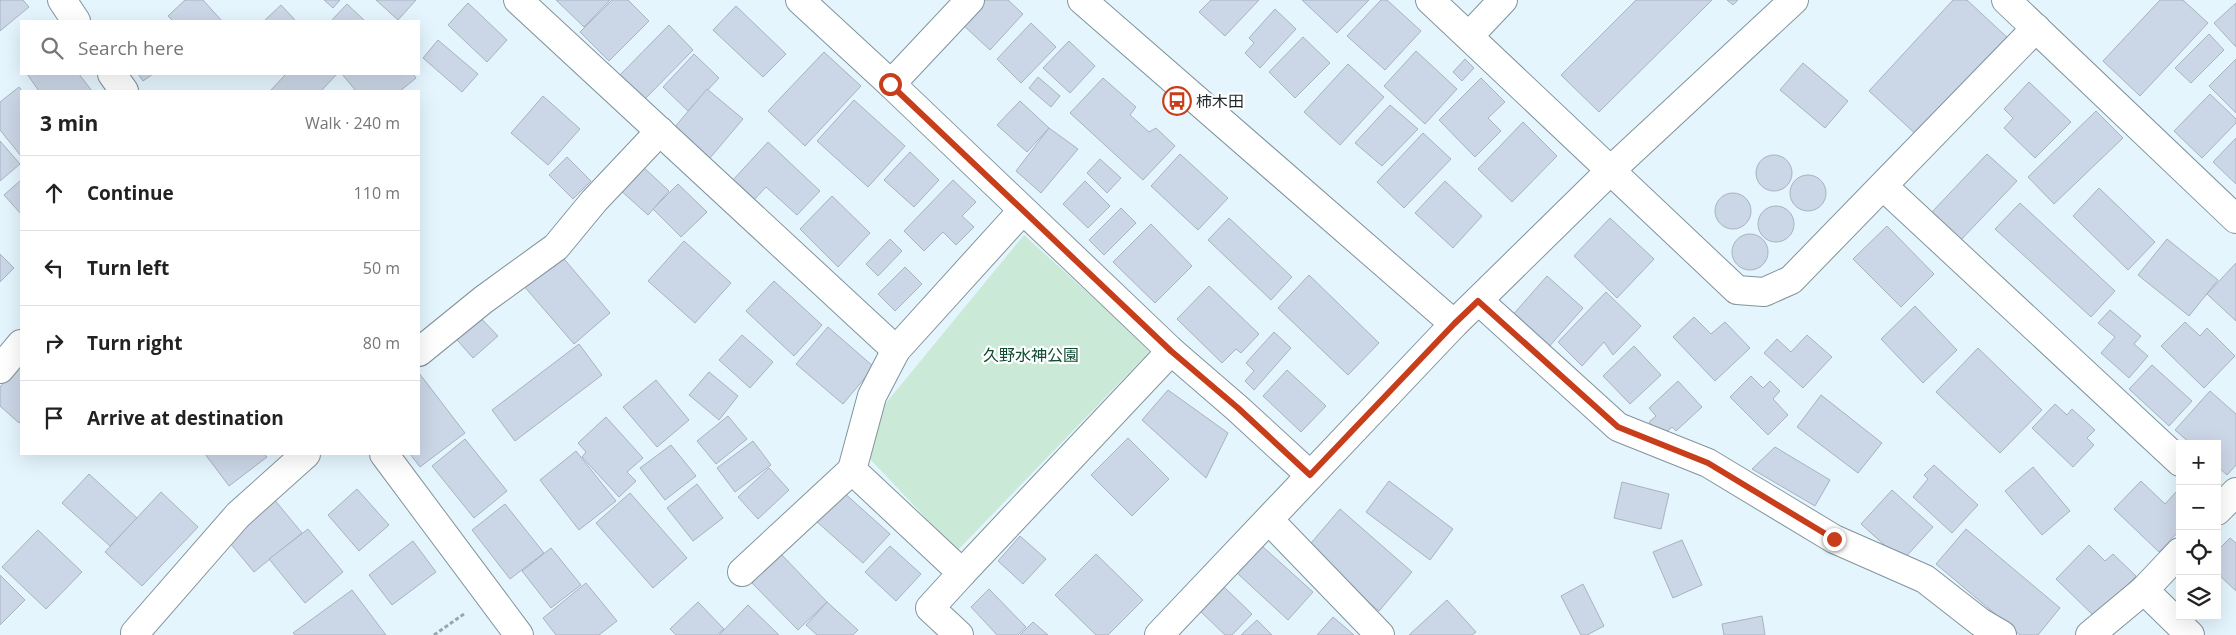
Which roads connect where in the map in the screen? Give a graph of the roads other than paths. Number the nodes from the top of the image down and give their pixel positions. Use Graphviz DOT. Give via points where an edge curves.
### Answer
graph roads {
  1 [pos="62,0"];
  2 [pos="518,0"];
  3 [pos="800,0"];
  4 [pos="970,0"];
  5 [pos="1082,0"];
  6 [pos="1430,0"];
  7 [pos="1503,0"];
  8 [pos="1794,0"];
  9 [pos="2006,0"];
  10 [pos="75,20"];
  11 [pos="2036,28"];
  12 [pos="1469,36"];
  13 [pos="113,75"];
  14 [pos="890,84"];
  15 [pos="123,90"];
  16 [pos="660,131"];
  17 [pos="1612,170"];
  18 [pos="1883,186"];
  19 [pos="1022,210"];
  20 [pos="2236,219"];
  21 [pos="1478,301"];
  22 [pos="1454,324"];
  23 [pos="20,345"];
  24 [pos="896,350"];
  25 [pos="420,351"];
  26 [pos="1171,351"];
  27 [pos="0,369"];
  28 [pos="305,455"];
  29 [pos="385,455"];
  30 [pos="2176,458"];
  31 [pos="852,470"];
  32 [pos="1310,475"];
  33 [pos="1269,520"];
  34 [pos="2176,556"];
  35 [pos="742,572"];
  36 [pos="962,573"];
  37 [pos="2144,590"];
  38 [pos="135,633"];
  39 [pos="2093,634"];
  40 [pos="519,635"];
  41 [pos="959,635"];
  42 [pos="1159,635"];
  43 [pos="1380,635"];
  44 [pos="2002,635"];
  45 [pos="2190,635"];
  1 -- 10 [label="street"];
  2 -- 16 [label="street"];
  3 -- 14 [label="street"];
  4 -- 14 [label="street"];
  5 -- 22 [label="street"];
  6 -- 12 [label="street"];
  7 -- 12 [label="street"];
  8 -- 17 [label="street"];
  9 -- 11 [label="street"];
  11 -- 18 [label="street"];
  11 -- 20 [label="street"];
  12 -- 17 [label="street"];
  13 -- 15 [label="street"];
  14 -- 19 [label="street"];
  16 -- 24 [label="street"];
  16 -- 25 [label="street" via="594,200 556,247"];
  17 -- 18 [label="street" via="1737,290 1764,292 1791,280"];
  17 -- 21 [label="street"];
  18 -- 30 [label="street"];
  19 -- 24 [label="street"];
  19 -- 26 [label="street"];
  21 -- 22 [label="street"];
  21 -- 44 [label="street" via="1618,427 1708,463 1834,539 1925,579"];
  22 -- 32 [label="street"];
  23 -- 27 [label="street"];
  24 -- 31 [label="street" via="872,396"];
  26 -- 32 [label="street"];
  26 -- 36 [label="street"];
  28 -- 38 [label="street" via="238,515"];
  29 -- 40 [label="street"];
  31 -- 35 [label="street"];
  31 -- 36 [label="street"];
  32 -- 33 [label="street"];
  33 -- 42 [label="street"];
  33 -- 43 [label="street"];
  34 -- 37 [label="street"];
  36 -- 41 [label="street" via="930,608"];
  37 -- 39 [label="street"];
  37 -- 45 [label="street"];
}
